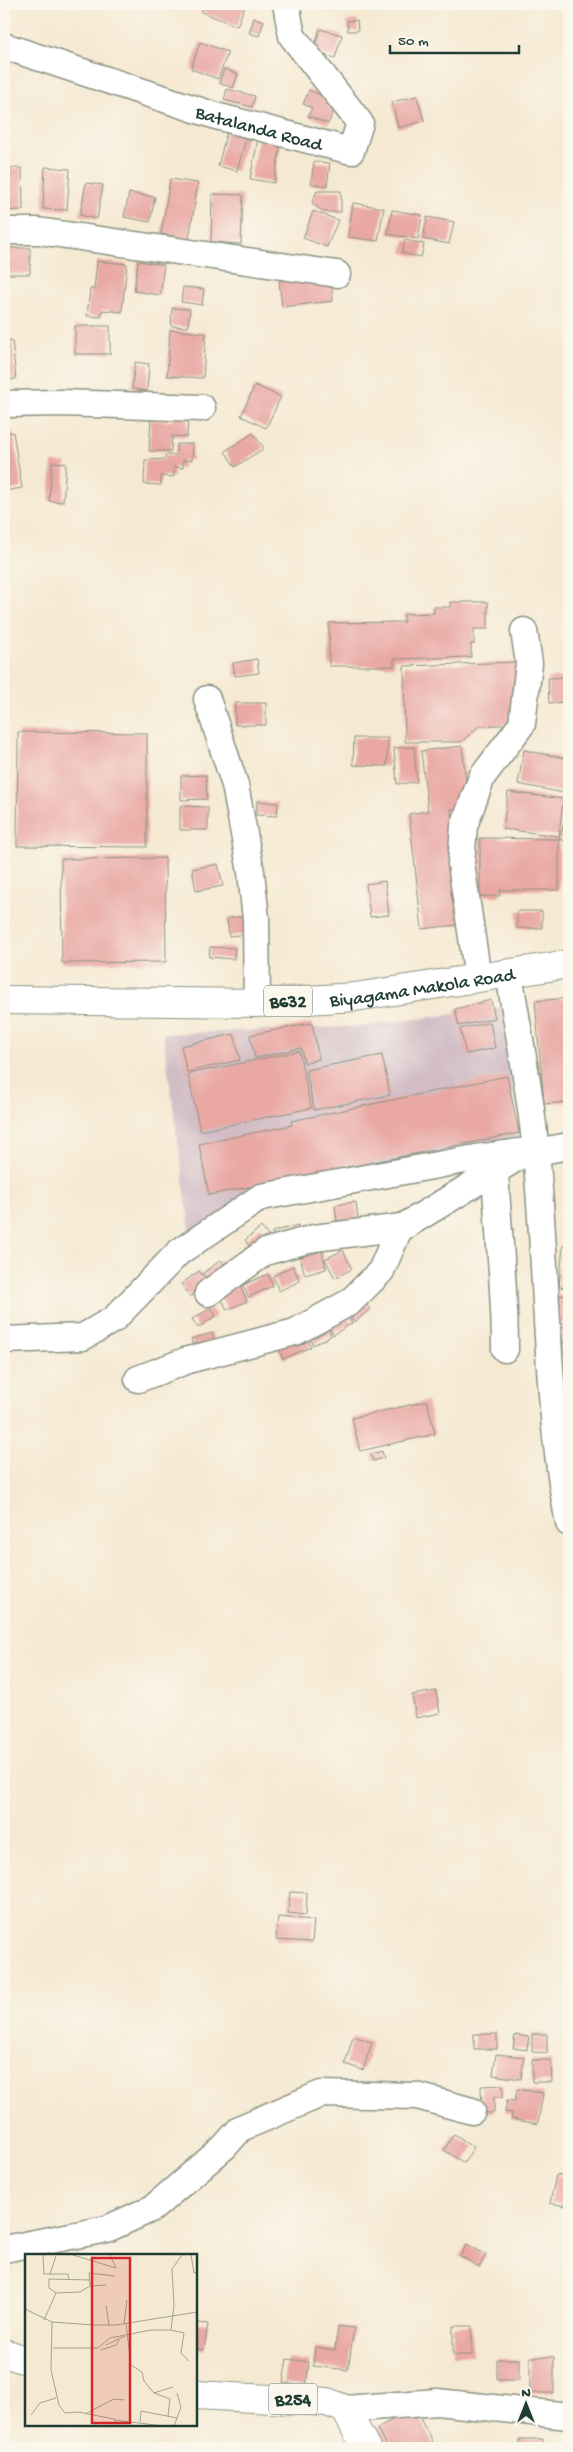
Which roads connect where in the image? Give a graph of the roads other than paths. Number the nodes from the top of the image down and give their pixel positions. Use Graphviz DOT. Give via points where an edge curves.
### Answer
graph roads {
  1 [pos="286,4"];
  2 [pos="4,46"];
  3 [pos="4,230"];
  4 [pos="337,274"];
  5 [pos="4,404"];
  6 [pos="202,408"];
  7 [pos="524,631"];
  8 [pos="207,699"];
  9 [pos="569,964"];
  10 [pos="509,973"];
  11 [pos="478,978"];
  12 [pos="4,1000"];
  13 [pos="257,1003"];
  14 [pos="569,1146"];
  15 [pos="532,1152"];
  16 [pos="495,1171"];
  17 [pos="400,1227"];
  18 [pos="208,1293"];
  19 [pos="4,1340"];
  20 [pos="506,1349"];
  21 [pos="138,1379"];
  22 [pos="569,1523"];
  23 [pos="472,2112"];
  24 [pos="4,2249"];
  25 [pos="4,2353"];
  26 [pos="25,2360"];
  27 [pos="198,2396"];
  28 [pos="345,2409"];
  29 [pos="569,2416"];
  30 [pos="366,2448"];
  1 -- 2 [label="street, Batalanda Road" via="292,36 360,123 351,150 216,116"];
  3 -- 4 [label="street"];
  5 -- 6 [label="street" via="62,402"];
  7 -- 11 [label="street" via="529,663 522,724 482,777 464,826 461,864"];
  8 -- 13 [label="street" via="235,785 251,872 256,920"];
  9 -- 10 [label="main road, Biyagama Makola Road / B632"];
  10 -- 11 [label="main road, Biyagama Makola Road / B632"];
  10 -- 15 [label="street"];
  11 -- 13 [label="main road, Biyagama Makola Road / B632" via="355,997"];
  12 -- 13 [label="main road, Biyagama Makola Road / B632"];
  14 -- 15 [label="street"];
  15 -- 16 [label="street"];
  15 -- 19 [label="street" via="476,1158 261,1197 179,1252 114,1319 83,1337"];
  15 -- 22 [label="street" via="547,1346 561,1480"];
  16 -- 17 [label="street"];
  16 -- 20 [label="street" via="498,1240 506,1308"];
  17 -- 18 [label="street" via="314,1238 265,1252"];
  17 -- 21 [label="street" via="381,1271 350,1302 295,1332 188,1360"];
  23 -- 24 [label="street" via="417,2096 321,2094 240,2128 224,2147 152,2208 107,2228"];
  25 -- 26 [label="main road"];
  27 -- 28 [label="main road, B254" via="303,2399 327,2402"];
  28 -- 29 [label="street" via="437,2402"];
  28 -- 30 [label="main road, B254"];
}
